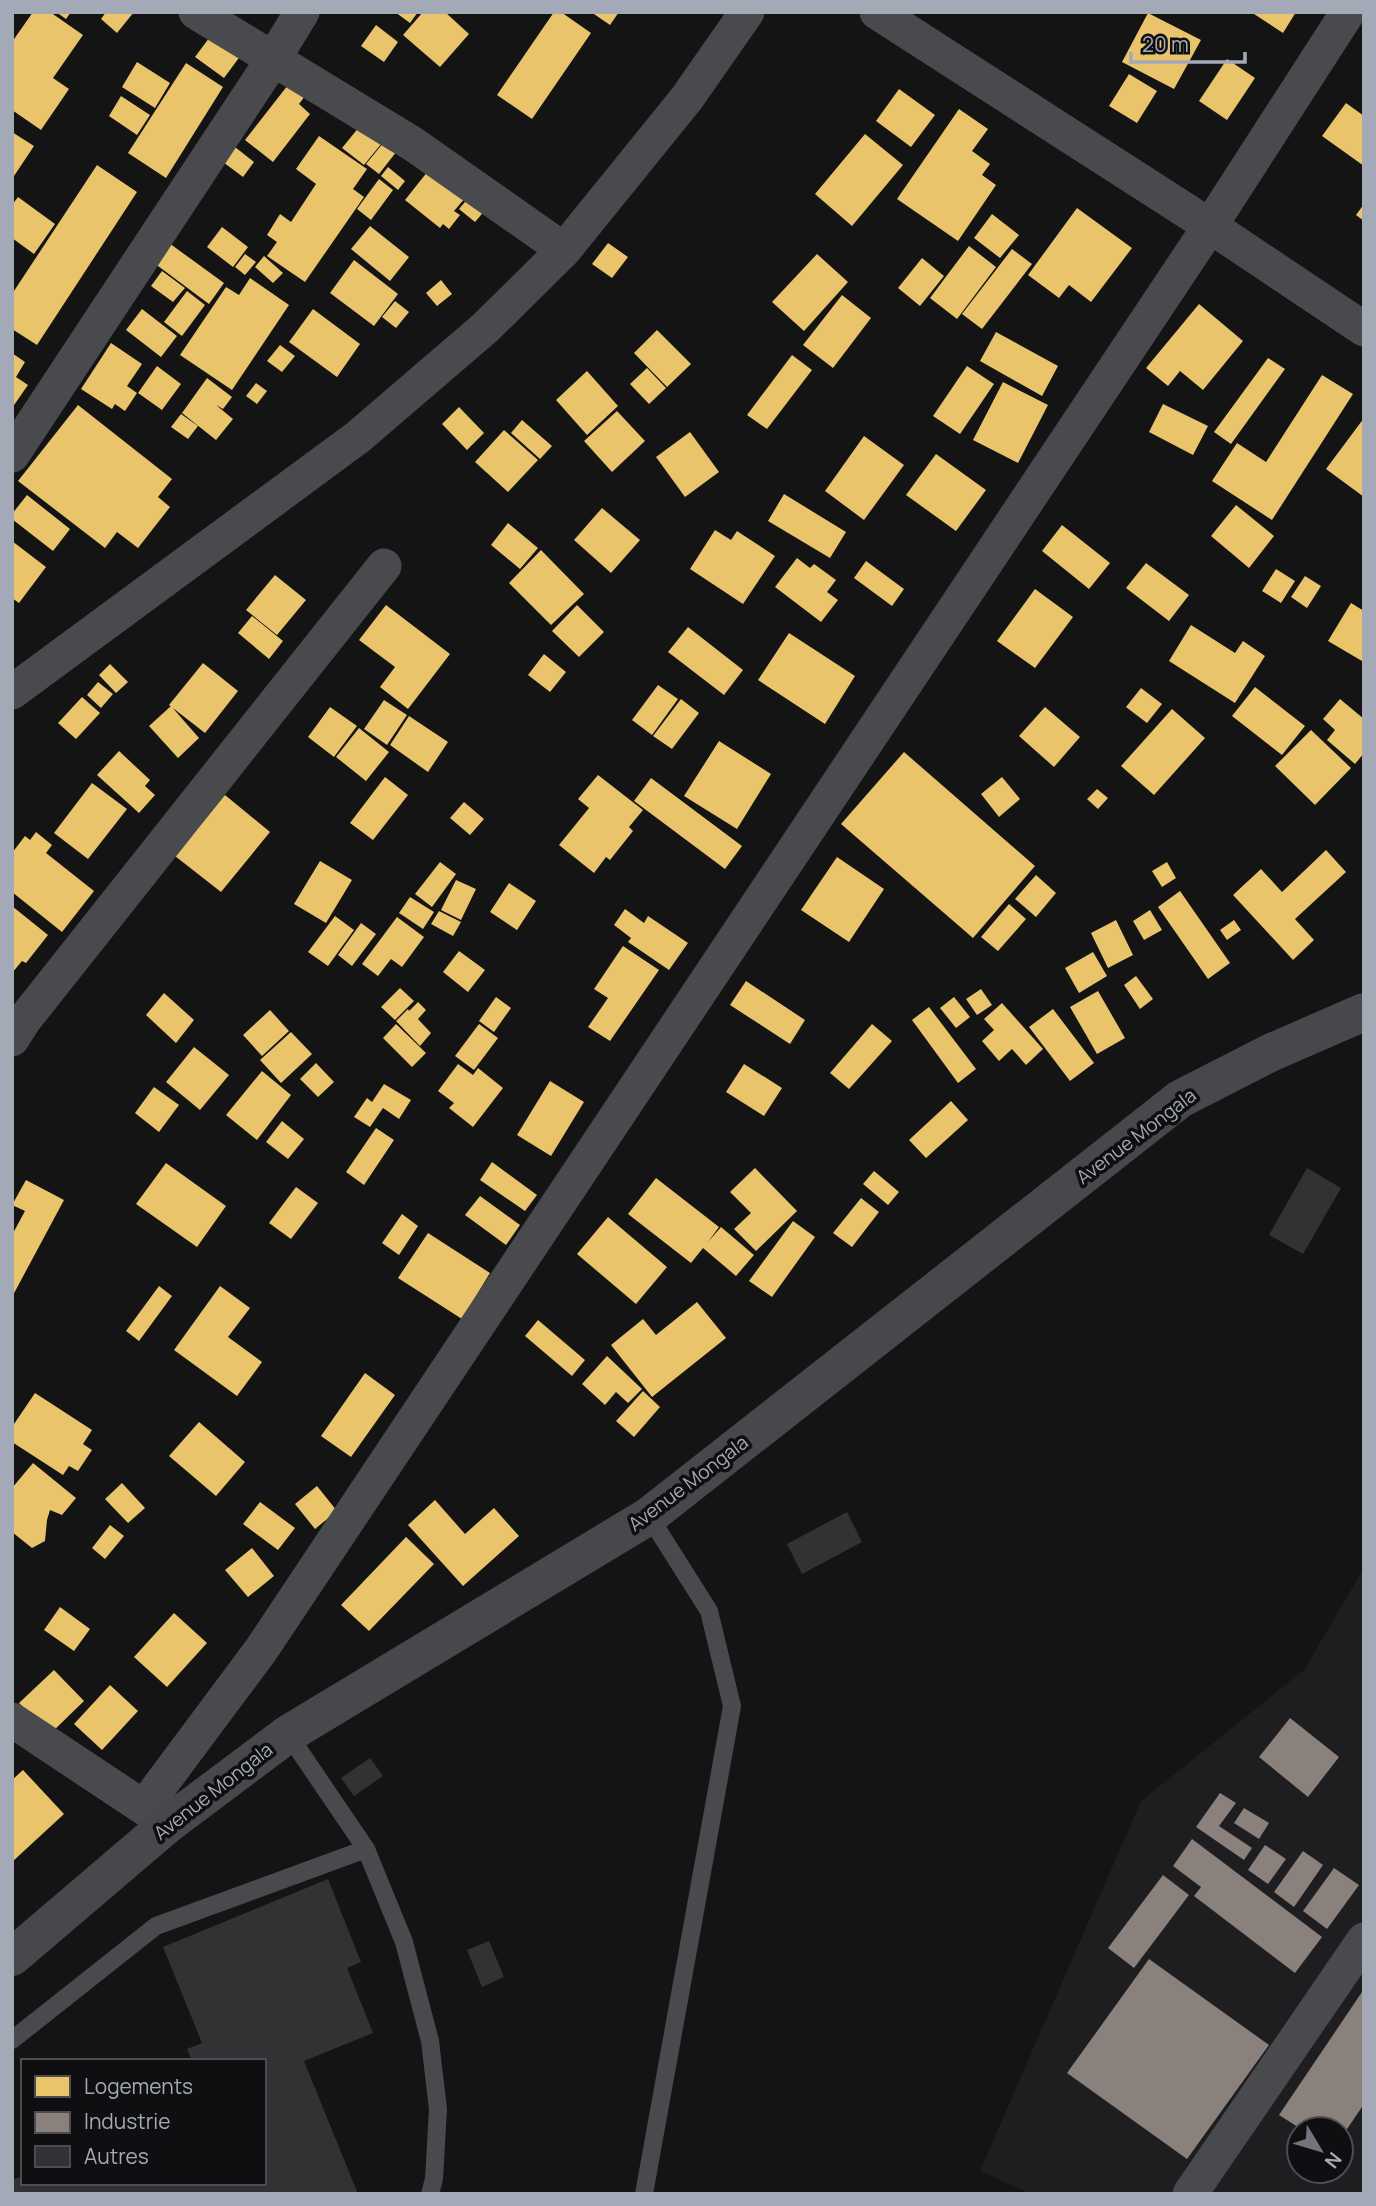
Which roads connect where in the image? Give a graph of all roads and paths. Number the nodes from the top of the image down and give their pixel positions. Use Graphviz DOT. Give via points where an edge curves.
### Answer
graph roads {
  1 [pos="196,12"];
  2 [pos="302,12"];
  3 [pos="747,12"];
  4 [pos="877,12"];
  5 [pos="1348,12"];
  6 [pos="272,61"];
  7 [pos="1210,226"];
  8 [pos="565,250"];
  9 [pos="1364,329"];
  10 [pos="12,455"];
  11 [pos="384,566"];
  12 [pos="12,692"];
  13 [pos="1364,1012"];
  14 [pos="12,1040"];
  15 [pos="649,1516"];
  16 [pos="12,1720"];
  17 [pos="288,1734"];
  18 [pos="156,1816"];
  19 [pos="366,1849"];
  20 [pos="1364,1940"];
  21 [pos="12,1957"];
  22 [pos="12,2040"];
  23 [pos="430,2194"];
  24 [pos="644,2194"];
  25 [pos="1190,2194"];
  1 -- 6 [label="street"];
  2 -- 6 [label="street"];
  3 -- 8 [label="street" via="687,98"];
  4 -- 7 [label="street"];
  5 -- 7 [label="street"];
  6 -- 8 [label="street" via="413,144"];
  6 -- 10 [label="street"];
  7 -- 9 [label="street"];
  7 -- 18 [label="street" via="261,1650"];
  8 -- 12 [label="street" via="485,328 358,437"];
  11 -- 14 [label="street"];
  13 -- 15 [label="street, Avenue Mongala" via="1180,1099"];
  15 -- 17 [label="street, Avenue Mongala"];
  15 -- 24 [label="lane" via="709,1611 732,1706"];
  16 -- 18 [label="street"];
  17 -- 18 [label="street, Avenue Mongala"];
  17 -- 19 [label="lane"];
  18 -- 21 [label="street, Avenue Mongala"];
  19 -- 22 [label="lane" via="156,1926"];
  19 -- 23 [label="lane" via="404,1942 430,2041 438,2109"];
  20 -- 25 [label="street"];
}
